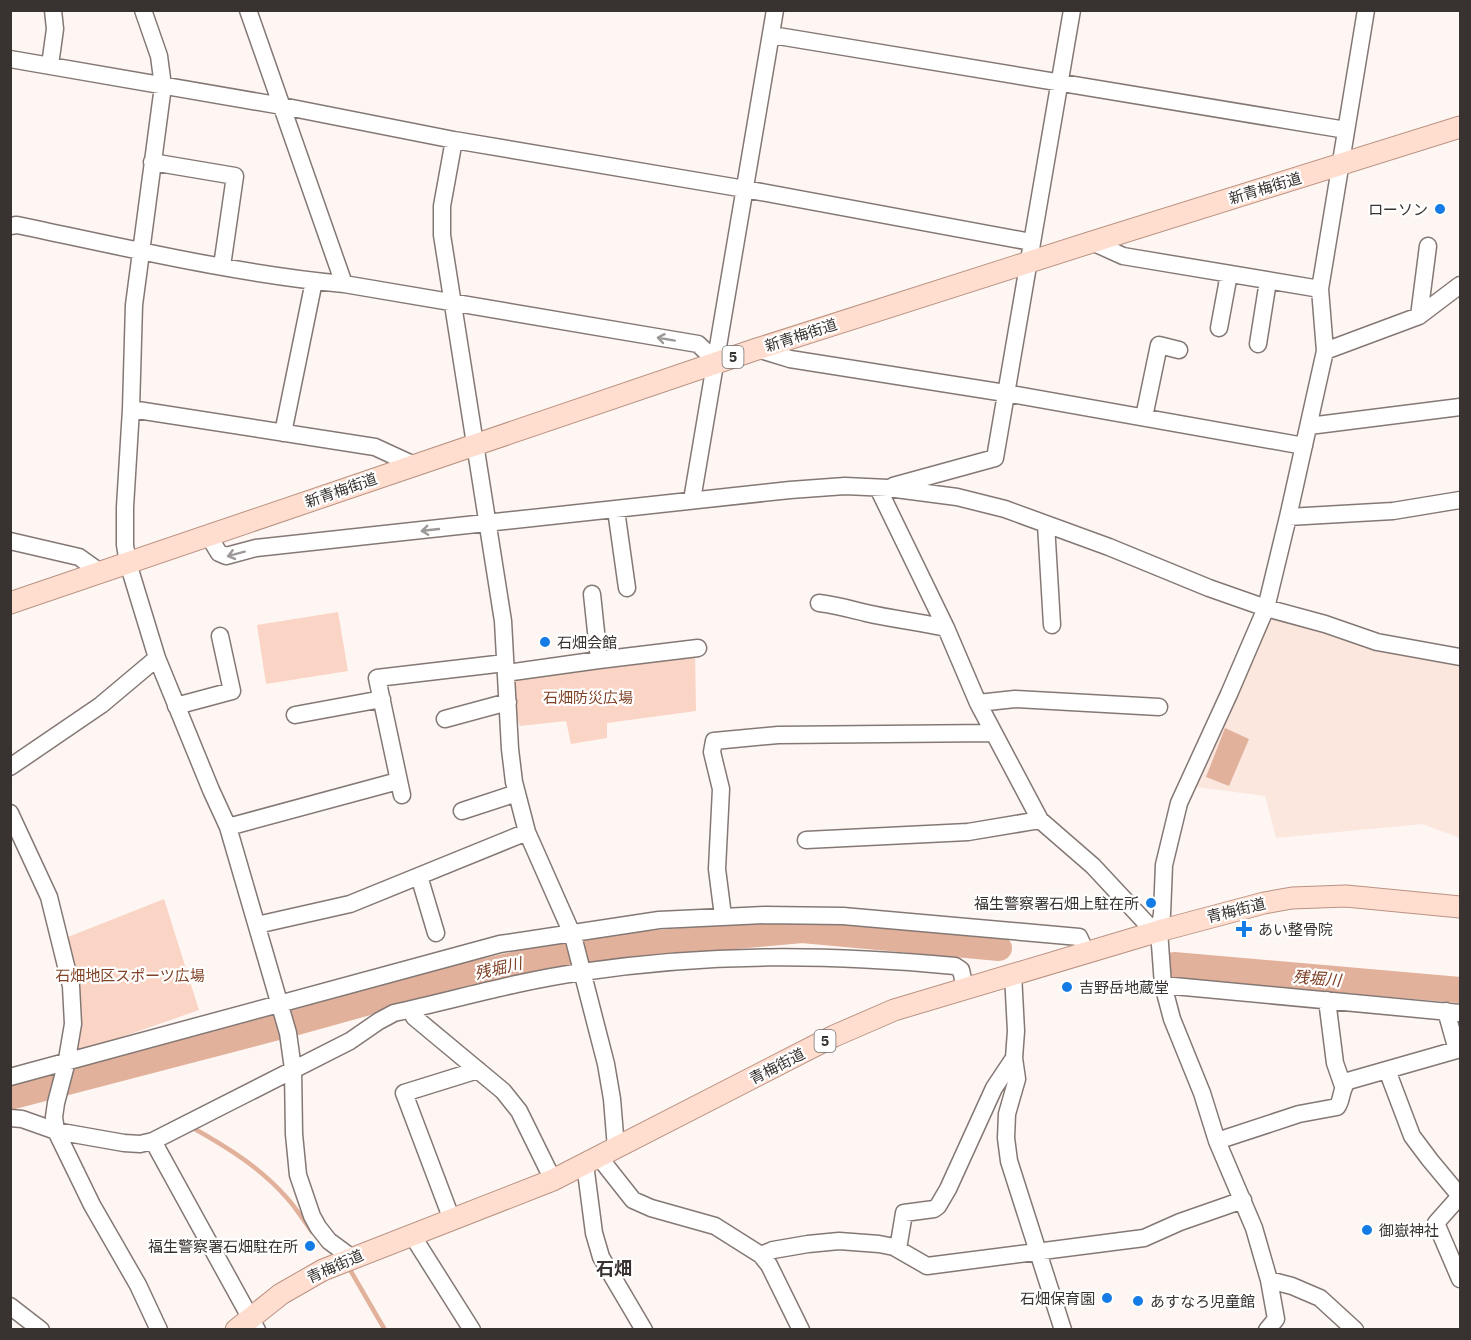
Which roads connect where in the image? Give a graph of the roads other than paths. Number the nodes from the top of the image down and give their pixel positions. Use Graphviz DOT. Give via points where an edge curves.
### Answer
graph roads {
  1 [pos="53,10"];
  2 [pos="143,10"];
  3 [pos="248,10"];
  4 [pos="775,10"];
  5 [pos="1072,10"];
  6 [pos="1366,10"];
  7 [pos="772,36"];
  8 [pos="10,59"];
  9 [pos="50,66"];
  10 [pos="1061,83"];
  11 [pos="163,86"];
  12 [pos="282,106"];
  13 [pos="1461,127"];
  14 [pos="1346,130"];
  15 [pos="454,140"];
  16 [pos="152,162"];
  17 [pos="1340,165"];
  18 [pos="745,189"];
  19 [pos="10,226"];
  20 [pos="1092,242"];
  21 [pos="1428,246"];
  22 [pos="140,251"];
  23 [pos="1029,252"];
  24 [pos="222,266"];
  25 [pos="1229,274"];
  26 [pos="314,281"];
  27 [pos="1268,281"];
  28 [pos="344,284"];
  29 [pos="1461,285"];
  30 [pos="1320,289"];
  31 [pos="452,302"];
  32 [pos="1419,315"];
  33 [pos="1219,328"];
  34 [pos="1258,344"];
  35 [pos="757,349"];
  36 [pos="1179,350"];
  37 [pos="1325,351"];
  38 [pos="717,362"];
  39 [pos="1005,393"];
  40 [pos="1461,407"];
  41 [pos="131,409"];
  42 [pos="1144,417"];
  43 [pos="1309,426"];
  44 [pos="283,433"];
  45 [pos="476,445"];
  46 [pos="1304,446"];
  47 [pos="414,465"];
  48 [pos="883,488"];
  49 [pos="692,500"];
  50 [pos="1461,500"];
  51 [pos="616,510"];
  52 [pos="1288,517"];
  53 [pos="488,524"];
  54 [pos="1046,524"];
  55 [pos="208,535"];
  56 [pos="10,541"];
  57 [pos="128,563"];
  58 [pos="100,572"];
  59 [pos="627,588"];
  60 [pos="591,594"];
  61 [pos="10,603"];
  62 [pos="819,603"];
  63 [pos="1266,608"];
  64 [pos="1052,625"];
  65 [pos="946,628"];
  66 [pos="220,636"];
  67 [pos="698,648"];
  68 [pos="1461,657"];
  69 [pos="157,658"];
  70 [pos="599,660"];
  71 [pos="506,668"];
  72 [pos="382,699"];
  73 [pos="508,702"];
  74 [pos="978,703"];
  75 [pos="176,706"];
  76 [pos="1159,707"];
  77 [pos="295,715"];
  78 [pos="445,718"];
  79 [pos="993,733"];
  80 [pos="10,767"];
  81 [pos="517,793"];
  82 [pos="462,811"];
  83 [pos="10,813"];
  84 [pos="1040,820"];
  85 [pos="228,827"];
  86 [pos="527,832"];
  87 [pos="806,840"];
  88 [pos="418,876"];
  89 [pos="1461,907"];
  90 [pos="723,916"];
  91 [pos="257,925"];
  92 [pos="1159,931"];
  93 [pos="436,933"];
  94 [pos="572,934"];
  95 [pos="1086,952"];
  96 [pos="582,971"];
  97 [pos="1013,974"];
  98 [pos="1163,985"];
  99 [pos="965,988"];
  100 [pos="1327,1000"];
  101 [pos="280,1007"];
  102 [pos="411,1010"];
  103 [pos="1453,1012"];
  104 [pos="1459,1050"];
  105 [pos="1014,1058"];
  106 [pos="66,1064"];
  107 [pos="293,1069"];
  108 [pos="478,1070"];
  109 [pos="1387,1070"];
  110 [pos="10,1077"];
  111 [pos="1343,1086"];
  112 [pos="10,1118"];
  113 [pos="56,1131"];
  114 [pos="153,1142"];
  115 [pos="1217,1142"];
  116 [pos="600,1157"];
  117 [pos="553,1180"];
  118 [pos="1461,1196"];
  119 [pos="1243,1200"];
  120 [pos="452,1220"];
  121 [pos="412,1235"];
  122 [pos="898,1249"];
  123 [pos="1040,1252"];
  124 [pos="760,1255"];
  125 [pos="352,1258"];
  126 [pos="1461,1279"];
  127 [pos="1269,1280"];
  128 [pos="10,1306"];
  129 [pos="248,1325"];
  130 [pos="798,1328"];
  131 [pos="41,1329"];
  132 [pos="159,1329"];
  133 [pos="472,1329"];
  134 [pos="644,1329"];
  135 [pos="1063,1329"];
  136 [pos="1267,1329"];
  137 [pos="1355,1329"];
  1 -- 9 [label="street" via="55,29"];
  2 -- 11 [label="street" via="159,56"];
  3 -- 12 [label="street"];
  4 -- 7 [label="street"];
  5 -- 10 [label="street"];
  6 -- 14 [label="street"];
  7 -- 10 [label="street"];
  7 -- 18 [label="street"];
  8 -- 9 [label="street"];
  9 -- 11 [label="street"];
  10 -- 14 [label="street"];
  10 -- 23 [label="street"];
  11 -- 12 [label="street"];
  11 -- 16 [label="street"];
  12 -- 15 [label="street"];
  12 -- 28 [label="street"];
  13 -- 17 [label="main road, 新青梅街道 / 5"];
  14 -- 17 [label="street"];
  15 -- 18 [label="street"];
  15 -- 31 [label="street" via="442,206 442,235"];
  16 -- 22 [label="street"];
  16 -- 24 [label="street" via="235,176"];
  17 -- 20 [label="main road, 新青梅街道 / 5"];
  17 -- 30 [label="street"];
  18 -- 23 [label="street"];
  18 -- 38 [label="street"];
  19 -- 22 [label="street"];
  20 -- 23 [label="main road, 新青梅街道 / 5"];
  20 -- 25 [label="street" via="1123,256"];
  21 -- 32 [label="street"];
  22 -- 24 [label="street"];
  22 -- 41 [label="street"];
  23 -- 35 [label="main road, 新青梅街道 / 5"];
  23 -- 39 [label="street"];
  24 -- 26 [label="street"];
  25 -- 27 [label="street"];
  25 -- 33 [label="street"];
  26 -- 28 [label="street"];
  26 -- 44 [label="street"];
  27 -- 30 [label="street"];
  27 -- 34 [label="street"];
  28 -- 31 [label="street"];
  29 -- 32 [label="street"];
  30 -- 37 [label="street"];
  38 -- 31 [label="street, one-way" via="698,344"];
  31 -- 45 [label="street"];
  32 -- 37 [label="street"];
  35 -- 38 [label="main road, 新青梅街道 / 5"];
  35 -- 39 [label="street" via="797,361"];
  36 -- 42 [label="street" via="1159,345"];
  37 -- 43 [label="street"];
  38 -- 45 [label="main road, 新青梅街道 / 5"];
  38 -- 49 [label="street"];
  39 -- 42 [label="street"];
  39 -- 48 [label="street" via="995,458"];
  40 -- 43 [label="street"];
  41 -- 44 [label="street"];
  41 -- 57 [label="street" via="125,507"];
  42 -- 46 [label="street"];
  43 -- 46 [label="street"];
  44 -- 47 [label="street" via="375,447"];
  45 -- 47 [label="main road, 新青梅街道 / 5"];
  45 -- 53 [label="street"];
  46 -- 52 [label="street"];
  47 -- 55 [label="main road, 新青梅街道 / 5"];
  48 -- 49 [label="street" via="823,488"];
  48 -- 54 [label="street" via="974,500"];
  48 -- 65 [label="street"];
  49 -- 51 [label="street"];
  50 -- 52 [label="street" via="1393,511"];
  51 -- 53 [label="street"];
  51 -- 59 [label="street"];
  52 -- 63 [label="street"];
  53 -- 55 [label="street, one-way" via="256,548 226,556 219,553"];
  53 -- 71 [label="street"];
  54 -- 63 [label="street"];
  54 -- 64 [label="street"];
  55 -- 57 [label="main road, 新青梅街道 / 5"];
  56 -- 58 [label="street" via="79,557"];
  57 -- 58 [label="main road, 新青梅街道 / 5"];
  57 -- 69 [label="street"];
  58 -- 61 [label="main road, 新青梅街道 / 5"];
  60 -- 70 [label="street" via="600,610"];
  62 -- 65 [label="street"];
  63 -- 68 [label="street" via="1377,642"];
  63 -- 92 [label="street" via="1179,803 1166,857"];
  65 -- 74 [label="street"];
  66 -- 75 [label="street" via="232,692"];
  67 -- 70 [label="street"];
  69 -- 75 [label="street"];
  69 -- 80 [label="street" via="101,705"];
  70 -- 71 [label="street"];
  71 -- 72 [label="street" via="377,678"];
  71 -- 73 [label="street"];
  72 -- 77 [label="street"];
  72 -- 85 [label="street" via="400,788"];
  73 -- 78 [label="street"];
  73 -- 81 [label="street"];
  74 -- 76 [label="street" via="1015,699"];
  74 -- 79 [label="street"];
  75 -- 85 [label="street"];
  79 -- 84 [label="street"];
  79 -- 90 [label="street" via="778,735 714,741 712,752 721,789 717,869"];
  81 -- 82 [label="street"];
  81 -- 86 [label="street"];
  83 -- 106 [label="street" via="49,897 71,986 73,1024"];
  84 -- 87 [label="street" via="968,832"];
  84 -- 92 [label="street" via="1093,866 1147,924"];
  85 -- 91 [label="street"];
  86 -- 88 [label="street"];
  86 -- 94 [label="street"];
  88 -- 91 [label="street" via="350,904"];
  88 -- 93 [label="street"];
  89 -- 92 [label="main road, 青梅街道 / 5" via="1366,897 1304,897 1249,906"];
  90 -- 94 [label="street" via="659,920"];
  90 -- 95 [label="street" via="843,916 1079,937"];
  91 -- 101 [label="street"];
  92 -- 95 [label="main road, 青梅街道 / 5"];
  92 -- 98 [label="street"];
  94 -- 96 [label="street"];
  94 -- 101 [label="street" via="500,944"];
  95 -- 97 [label="main road, 青梅街道 / 5"];
  96 -- 99 [label="street" via="732,957 853,958 955,966 961,970"];
  96 -- 102 [label="street"];
  96 -- 116 [label="street" via="607,1073"];
  97 -- 99 [label="main road, 青梅街道 / 5"];
  97 -- 105 [label="street"];
  98 -- 100 [label="street"];
  98 -- 115 [label="street"];
  99 -- 116 [label="main road, 青梅街道 / 5" via="853,1027"];
  100 -- 103 [label="street"];
  100 -- 111 [label="street" via="1335,1063"];
  101 -- 106 [label="street"];
  101 -- 107 [label="street"];
  102 -- 107 [label="street" via="394,1013 350,1041"];
  102 -- 108 [label="street" via="414,1017"];
  103 -- 104 [label="street"];
  104 -- 109 [label="street"];
  105 -- 122 [label="street" via="994,1088 938,1206 904,1214"];
  105 -- 123 [label="street" via="1017,1079 1007,1114 1009,1161"];
  106 -- 110 [label="street"];
  106 -- 113 [label="street" via="56,1103"];
  107 -- 114 [label="street"];
  107 -- 125 [label="street" via="298,1175 318,1227"];
  108 -- 117 [label="street" via="519,1111"];
  108 -- 120 [label="street" via="404,1094"];
  109 -- 111 [label="street"];
  109 -- 118 [label="street" via="1412,1136"];
  111 -- 115 [label="street" via="1337,1107 1299,1114"];
  112 -- 113 [label="street"];
  113 -- 114 [label="street" via="131,1144"];
  113 -- 132 [label="street"];
  114 -- 129 [label="street"];
  115 -- 119 [label="street"];
  116 -- 117 [label="main road, 青梅街道 / 5"];
  116 -- 124 [label="street" via="633,1200 715,1226"];
  116 -- 134 [label="street" via="594,1233 601,1257"];
  117 -- 120 [label="main road, 青梅街道 / 5"];
  118 -- 126 [label="street" via="1436,1222"];
  119 -- 123 [label="street" via="1144,1238"];
  119 -- 127 [label="street"];
  120 -- 121 [label="main road, 青梅街道 / 5"];
  121 -- 125 [label="main road, 青梅街道 / 5"];
  121 -- 133 [label="street"];
  122 -- 123 [label="street" via="927,1266"];
  122 -- 124 [label="street" via="839,1241"];
  123 -- 135 [label="street"];
  124 -- 130 [label="street" via="769,1265"];
  125 -- 129 [label="main road, 青梅街道 / 5" via="298,1283"];
  127 -- 136 [label="street" via="1276,1319"];
  127 -- 137 [label="street" via="1320,1298"];
  128 -- 131 [label="street"];
}
